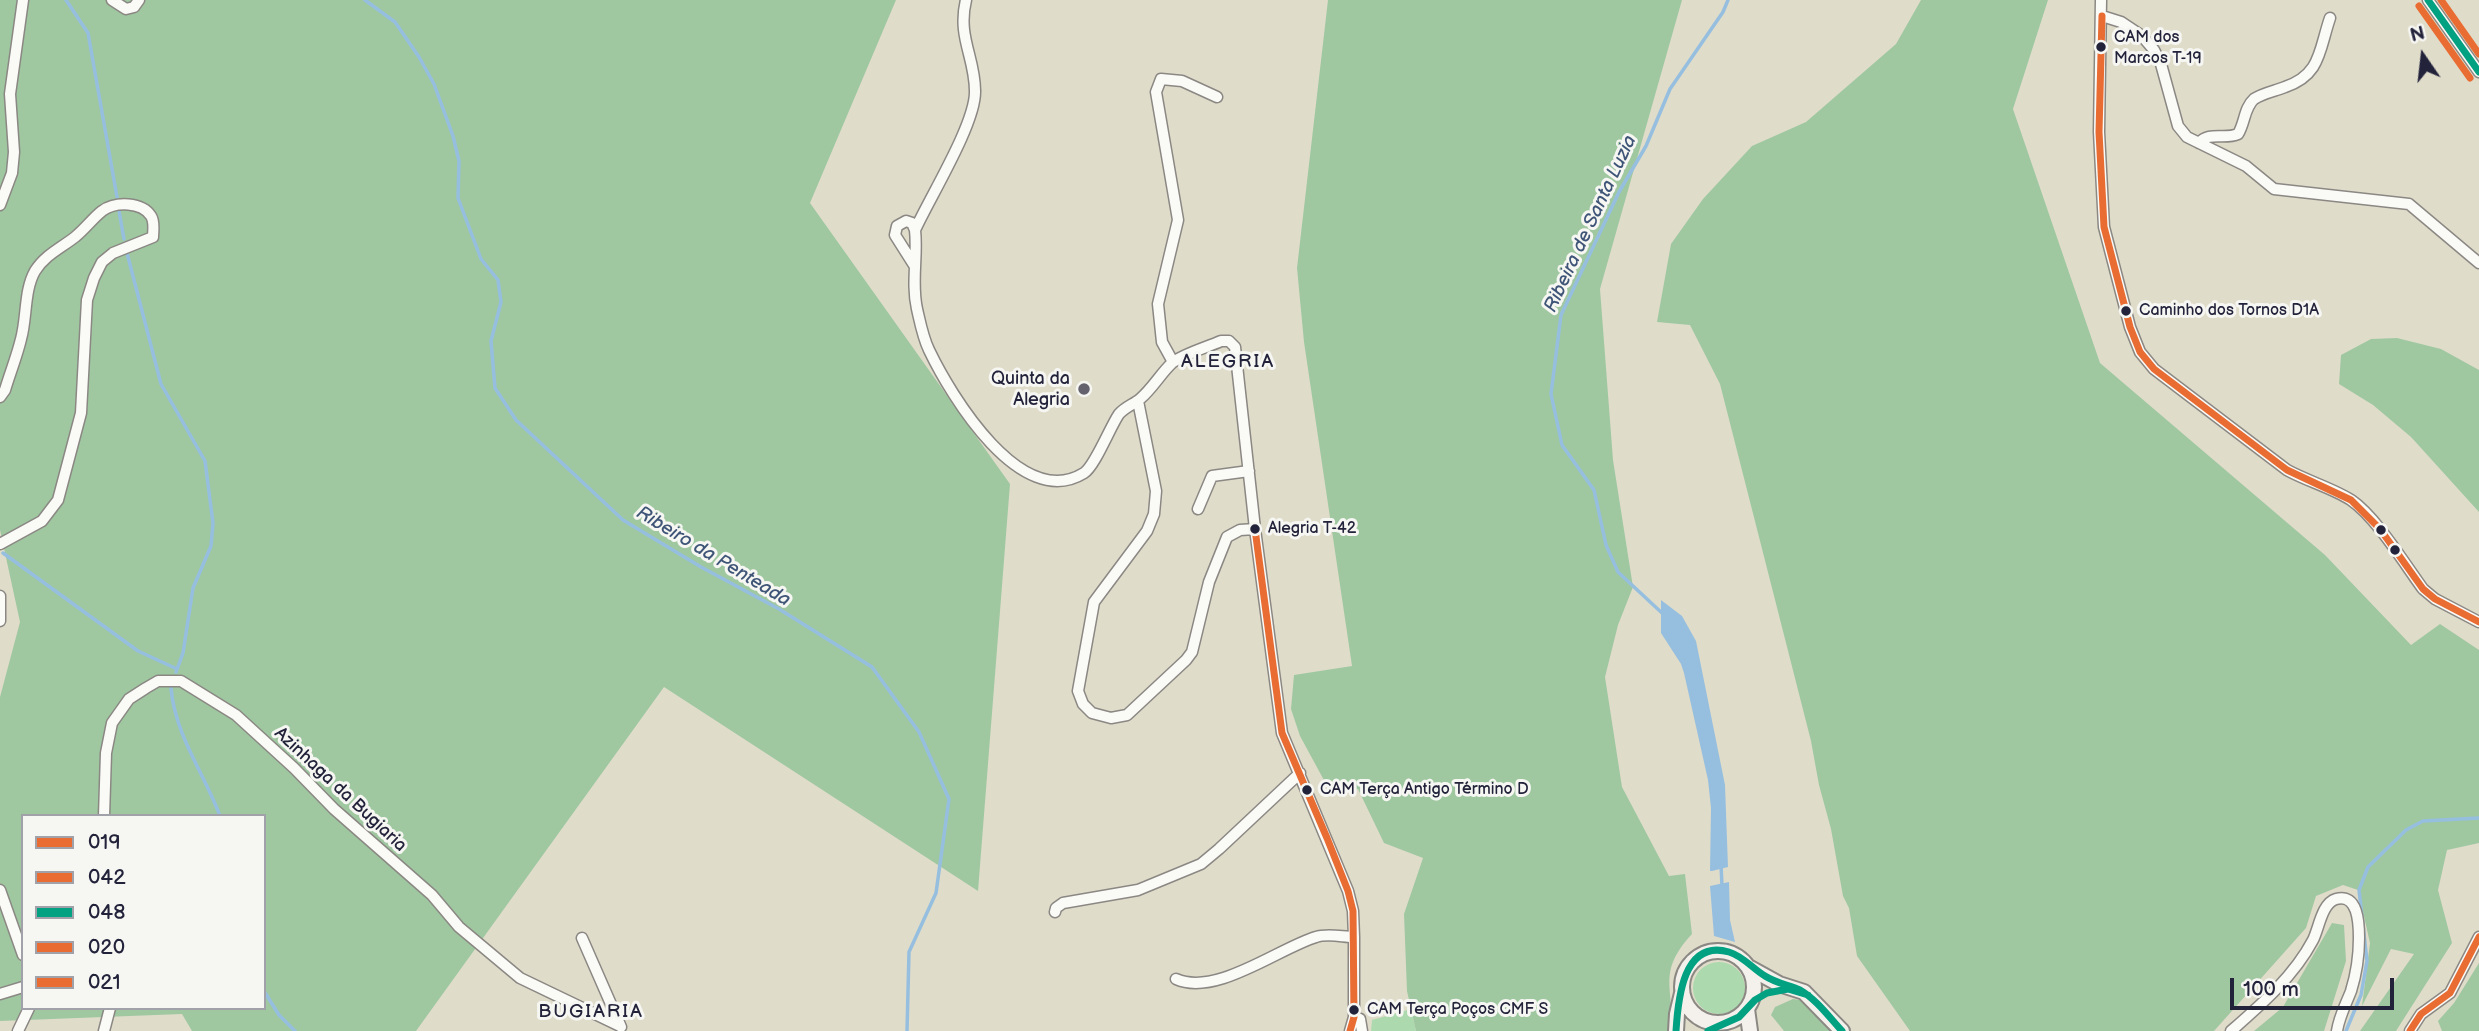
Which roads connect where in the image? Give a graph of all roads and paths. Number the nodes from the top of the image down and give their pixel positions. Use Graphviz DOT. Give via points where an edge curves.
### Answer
graph roads {
  1 [pos="23,0"];
  2 [pos="112,0"];
  3 [pos="139,0"];
  4 [pos="965,0"];
  5 [pos="2101,0"];
  6 [pos="2428,0"];
  7 [pos="2102,16"];
  8 [pos="2330,19"];
  9 [pos="2479,72"];
  10 [pos="1217,97"];
  11 [pos="2199,143"];
  12 [pos="0,205"];
  13 [pos="915,230"];
  14 [pos="2479,263"];
  15 [pos="914,265"];
  16 [pos="1173,362"];
  17 [pos="0,397"];
  18 [pos="1138,401"];
  19 [pos="1249,471"];
  20 [pos="1198,509"];
  21 [pos="1255,528"];
  22 [pos="0,544"];
  23 [pos="0,596"];
  24 [pos="0,621"];
  25 [pos="2479,622"];
  26 [pos="1300,773"];
  27 [pos="104,814"];
  28 [pos="0,890"];
  29 [pos="1055,912"];
  30 [pos="1354,937"];
  31 [pos="2479,937"];
  32 [pos="582,938"];
  33 [pos="21,950"];
  34 [pos="1750,968"];
  35 [pos="1177,979"];
  36 [pos="1790,987"];
  37 [pos="21,988"];
  38 [pos="1682,991"];
  39 [pos="0,994"];
  40 [pos="1750,1004"];
  41 [pos="28,1010"];
  42 [pos="109,1010"];
  43 [pos="1354,1017"];
  44 [pos="1729,1025"];
  45 [pos="621,1028"];
  46 [pos="18,1031"];
  47 [pos="104,1031"];
  48 [pos="1350,1031"];
  49 [pos="1362,1031"];
  50 [pos="1676,1031"];
  51 [pos="1708,1031"];
  52 [pos="1750,1031"];
  53 [pos="1842,1031"];
  54 [pos="2231,1031"];
  55 [pos="2337,1031"];
  56 [pos="2410,1031"];
  1 -- 12 [label="street" via="10,94 12,173"];
  2 -- 3 [label="street" via="126,9"];
  4 -- 13 [label="street" via="963,35 975,91 971,118"];
  5 -- 7 [label="street"];
  6 -- 9 [label="street"];
  7 -- 11 [label="street" via="2121,22 2154,50 2178,126"];
  7 -- 25 [label="street" via="2099,132 2104,227 2140,352 2154,369 2287,470 2349,499 2364,511 2423,589"];
  8 -- 11 [label="street" via="2307,77 2254,100 2238,134 2208,136"];
  10 -- 16 [label="street" via="1182,81 1161,79 1156,92 1178,220 1158,304 1161,342"];
  11 -- 14 [label="street" via="2246,166 2274,189 2409,204"];
  13 -- 15 [label="street"];
  13 -- 15 [label="street" via="906,222 897,226 895,235"];
  15 -- 18 [label="street" via="916,307 933,359 974,424 998,452 1028,472 1044,480 1062,481 1086,472 1119,414"];
  16 -- 18 [label="street"];
  16 -- 19 [label="street" via="1221,341 1235,347"];
  17 -- 22 [label="street" via="21,339 36,269 103,210 133,204 143,209 152,217 153,237 113,253 102,262 89,289 81,413 58,500 42,521"];
  18 -- 21 [label="street" via="1156,491 1154,514 1147,531 1094,602 1077,691 1092,713 1111,718 1127,715 1186,660 1196,642 1209,582 1227,537"];
  19 -- 20 [label="street" via="1212,476"];
  19 -- 21 [label="street"];
  21 -- 26 [label="street" via="1282,733"];
  23 -- 24 [label="street"];
  26 -- 29 [label="street" via="1201,863 1139,890 1059,905"];
  26 -- 30 [label="street" via="1348,891"];
  27 -- 45 [label="street, Azinhaga da Bugiaria" via="112,723 129,699 158,681 181,681 236,715 432,895 459,927 520,978"];
  28 -- 33 [label="street"];
  30 -- 35 [label="street" via="1315,937 1232,976 1203,982"];
  30 -- 43 [label="street"];
  31 -- 56 [label="street" via="2450,993 2421,1014"];
  32 -- 45 [label="street"];
  34 -- 36 [label="main road"];
  34 -- 38 [label="main road" via="1738,956 1714,950 1690,963"];
  34 -- 40 [label="main road" via="1755,982"];
  36 -- 40 [label="main road"];
  36 -- 53 [label="main road" via="1809,996"];
  37 -- 39 [label="street"];
  38 -- 44 [label="main road" via="1695,1015"];
  38 -- 50 [label="main road"];
  40 -- 44 [label="main road"];
  40 -- 52 [label="main road"];
  41 -- 46 [label="street"];
  42 -- 47 [label="street"];
  43 -- 48 [label="street"];
  43 -- 49 [label="street" via="1360,1019"];
  44 -- 51 [label="main road"];
  54 -- 55 [label="street" via="2294,969 2313,941 2327,904 2346,899 2356,911 2359,938 2352,988"];
}
